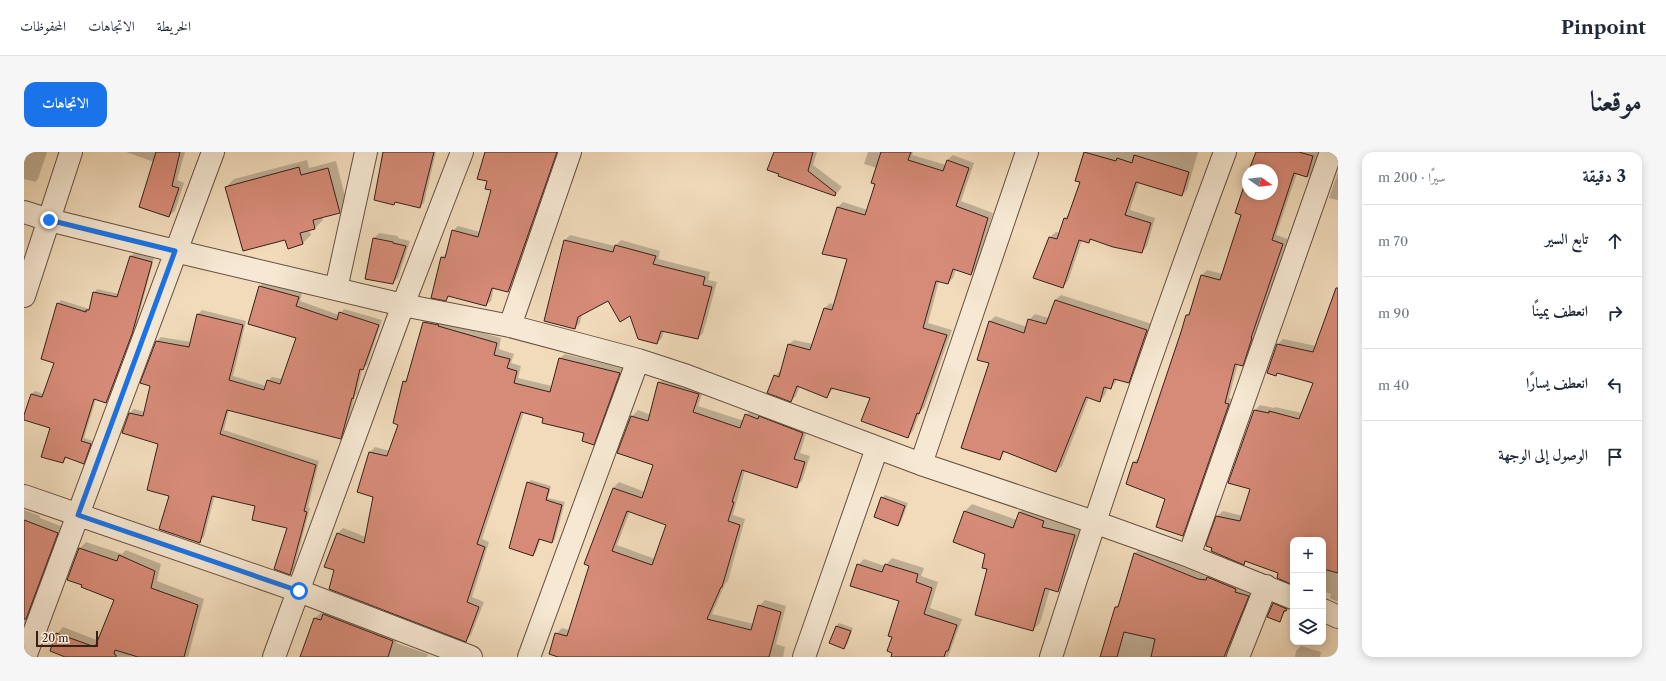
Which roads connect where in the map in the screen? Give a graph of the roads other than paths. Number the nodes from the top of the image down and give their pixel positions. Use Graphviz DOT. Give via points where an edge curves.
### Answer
graph roads {
  1 [pos="71,152"];
  2 [pos="213,152"];
  3 [pos="366,152"];
  4 [pos="462,152"];
  5 [pos="570,152"];
  6 [pos="1027,152"];
  7 [pos="1225,152"];
  8 [pos="1331,152"];
  9 [pos="24,212"];
  10 [pos="49,220"];
  11 [pos="175,251"];
  12 [pos="336,289"];
  13 [pos="24,296"];
  14 [pos="403,305"];
  15 [pos="510,326"];
  16 [pos="638,360"];
  17 [pos="877,448"];
  18 [pos="921,464"];
  19 [pos="24,496"];
  20 [pos="78,515"];
  21 [pos="1094,522"];
  22 [pos="1189,556"];
  23 [pos="1266,586"];
  24 [pos="299,591"];
  25 [pos="1290,597"];
  26 [pos="1326,611"];
  27 [pos="1338,617"];
  28 [pos="25,657"];
  29 [pos="274,657"];
  30 [pos="470,657"];
  31 [pos="529,657"];
  32 [pos="804,657"];
  33 [pos="1051,657"];
  34 [pos="1238,657"];
  1 -- 10 [label="street"];
  2 -- 11 [label="street"];
  3 -- 12 [label="street"];
  4 -- 14 [label="street"];
  5 -- 15 [label="street"];
  6 -- 18 [label="street"];
  7 -- 21 [label="street"];
  8 -- 22 [label="street"];
  9 -- 10 [label="street"];
  10 -- 11 [label="street"];
  10 -- 13 [label="street"];
  11 -- 12 [label="street"];
  11 -- 20 [label="street"];
  12 -- 14 [label="street"];
  14 -- 15 [label="street"];
  14 -- 24 [label="street"];
  15 -- 16 [label="street"];
  16 -- 17 [label="street"];
  16 -- 31 [label="street"];
  17 -- 18 [label="street"];
  17 -- 32 [label="street"];
  18 -- 21 [label="street"];
  19 -- 20 [label="street"];
  20 -- 24 [label="street"];
  20 -- 28 [label="street"];
  21 -- 22 [label="street"];
  21 -- 33 [label="street"];
  22 -- 23 [label="street"];
  23 -- 25 [label="street"];
  23 -- 34 [label="street"];
  24 -- 29 [label="street"];
  24 -- 30 [label="street"];
  26 -- 27 [label="street"];
}
